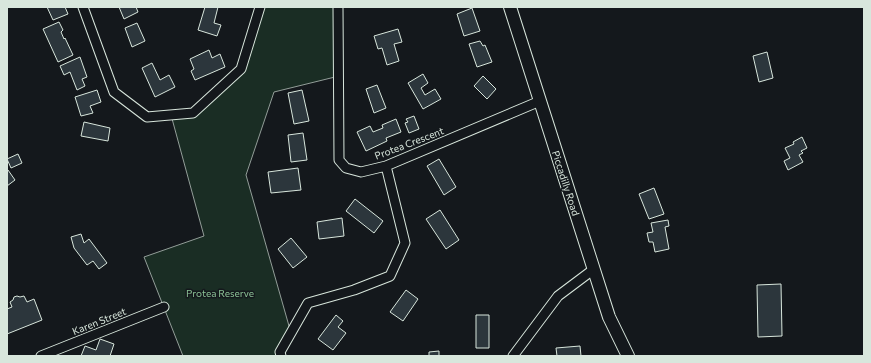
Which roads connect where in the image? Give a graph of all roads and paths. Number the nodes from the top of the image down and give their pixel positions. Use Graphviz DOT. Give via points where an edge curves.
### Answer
graph roads {
  1 [pos="83,7"];
  2 [pos="260,7"];
  3 [pos="338,7"];
  4 [pos="510,7"];
  5 [pos="540,101"];
  6 [pos="386,166"];
  7 [pos="594,269"];
  8 [pos="164,307"];
  9 [pos="41,356"];
  10 [pos="280,356"];
  11 [pos="513,356"];
  12 [pos="628,356"];
  1 -- 2 [label="street" via="114,92 147,117 192,112 241,69"];
  3 -- 6 [label="street, Protea Crescent" via="339,160 346,168 361,172"];
  4 -- 5 [label="main road, Piccadilly Road"];
  5 -- 6 [label="street, Protea Crescent"];
  5 -- 7 [label="main road, Piccadilly Road"];
  6 -- 10 [label="street" via="405,243 390,276 354,290 308,303"];
  7 -- 11 [label="street" via="558,296"];
  7 -- 12 [label="main road, Piccadilly Road" via="610,317"];
  8 -- 9 [label="street, Karen Street"];
}
